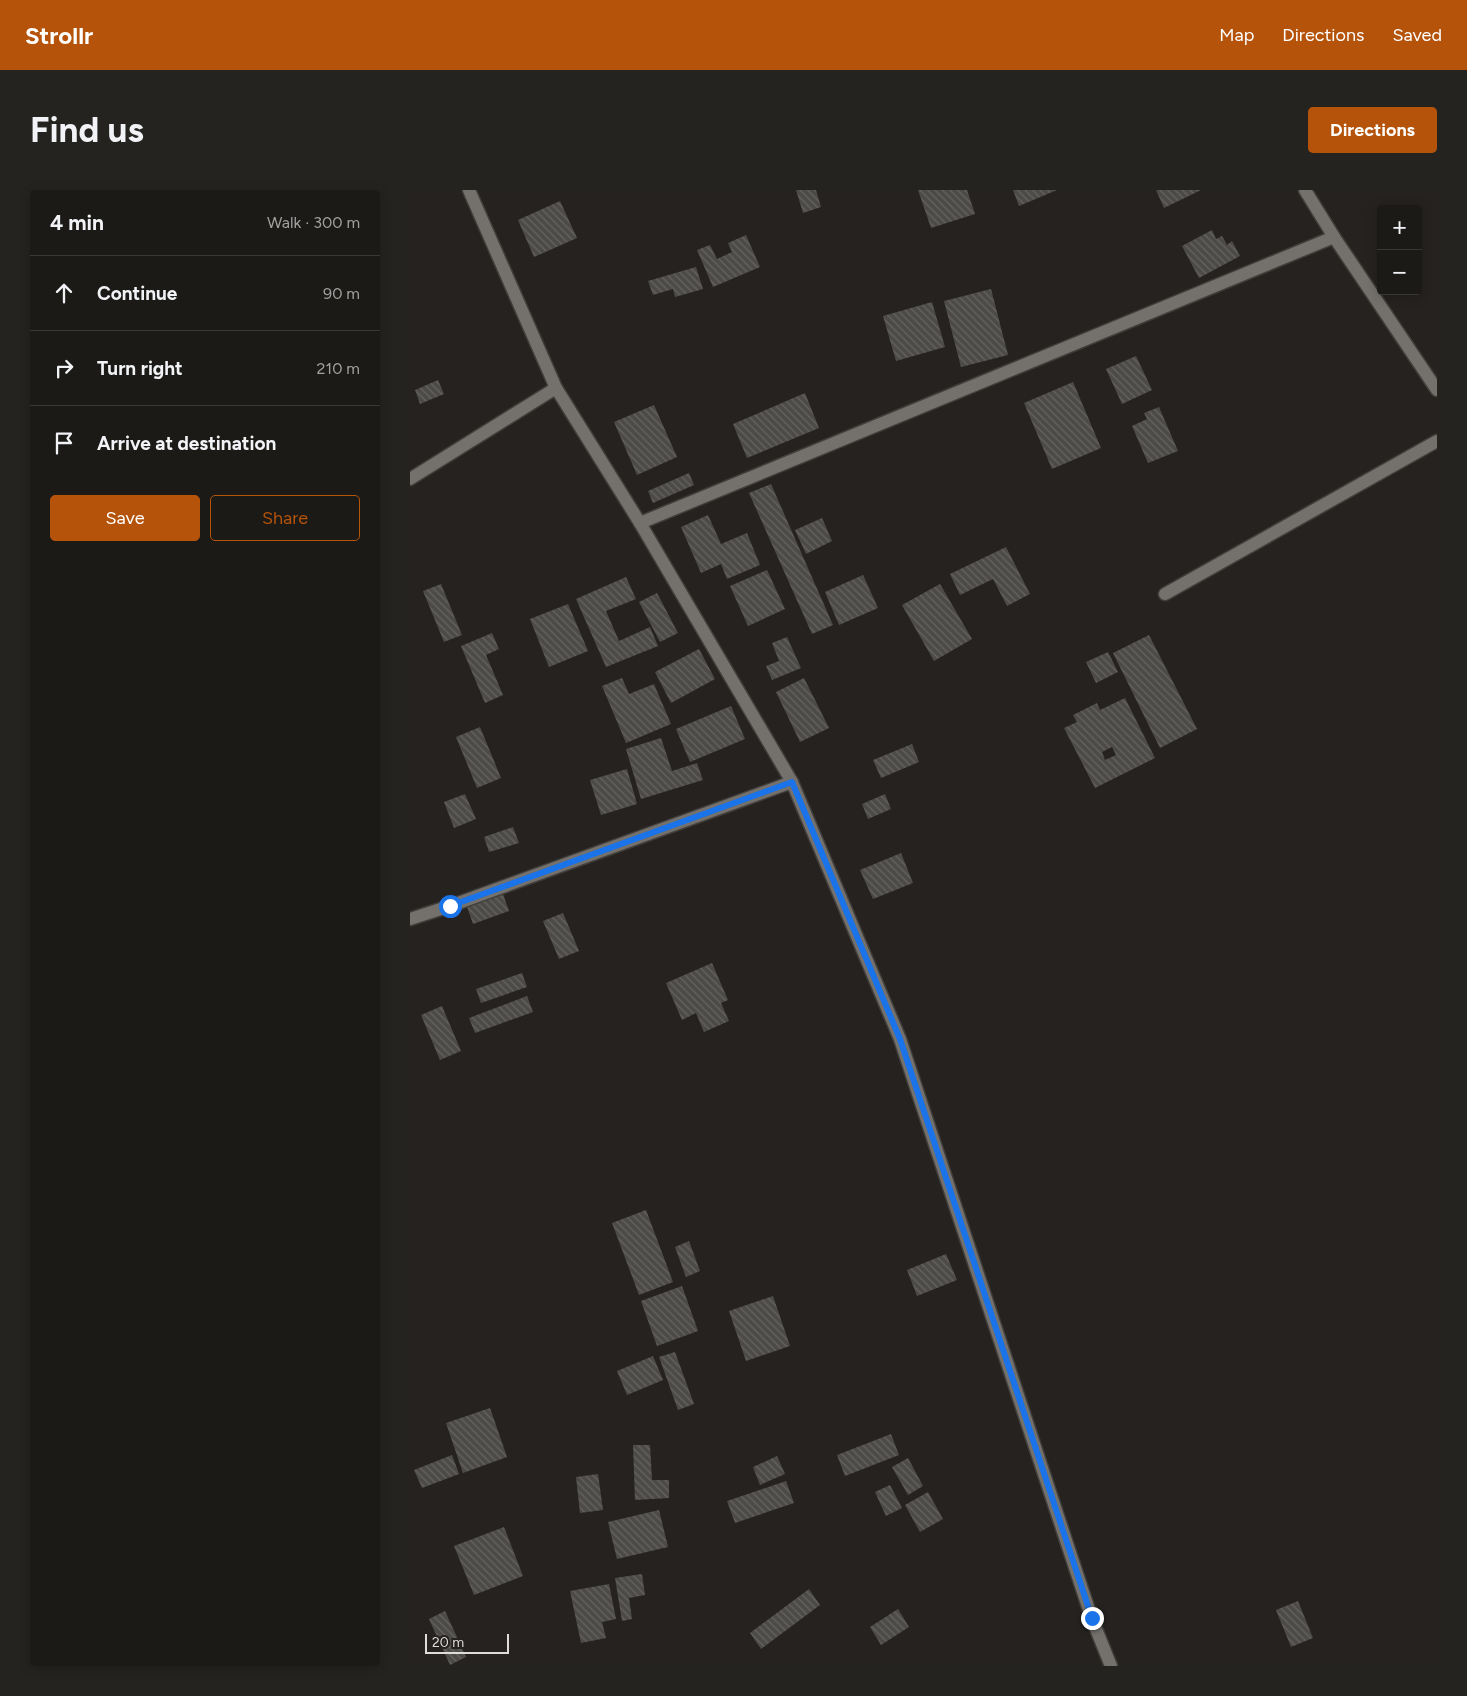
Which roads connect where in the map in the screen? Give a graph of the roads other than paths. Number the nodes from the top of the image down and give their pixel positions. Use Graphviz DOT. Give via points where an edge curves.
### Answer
graph roads {
  1 [pos="469,190"];
  2 [pos="1305,190"];
  3 [pos="1334,237"];
  4 [pos="556,388"];
  5 [pos="1437,390"];
  6 [pos="1437,441"];
  7 [pos="410,479"];
  8 [pos="640,523"];
  9 [pos="1165,594"];
  10 [pos="792,782"];
  11 [pos="410,919"];
  12 [pos="1111,1666"];
  1 -- 4 [label="street"];
  2 -- 3 [label="street"];
  3 -- 5 [label="street"];
  3 -- 8 [label="street"];
  4 -- 7 [label="street"];
  4 -- 8 [label="street"];
  6 -- 9 [label="street"];
  8 -- 10 [label="street"];
  10 -- 11 [label="street"];
  10 -- 12 [label="street" via="900,1039 1092,1618"];
}
